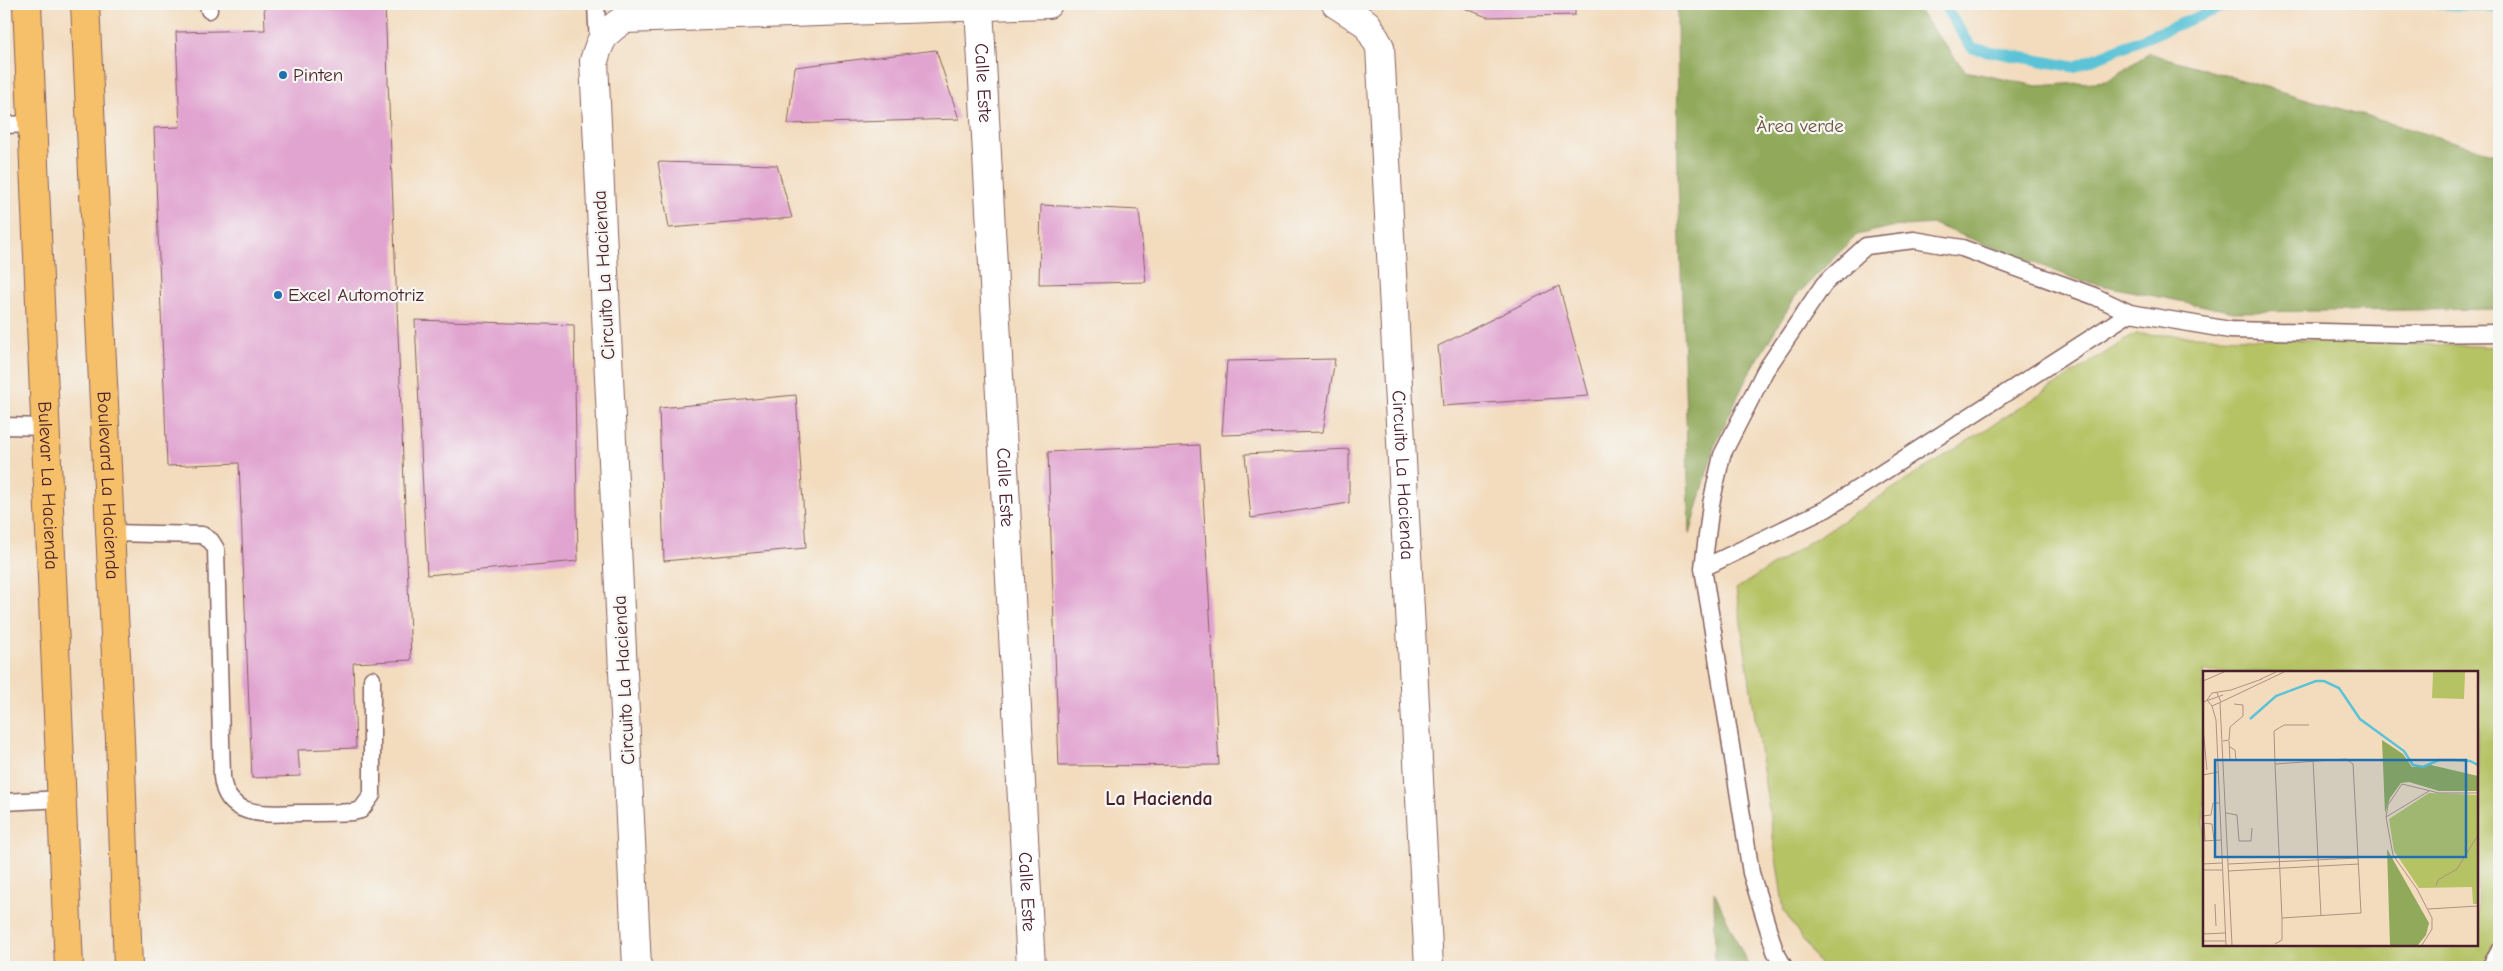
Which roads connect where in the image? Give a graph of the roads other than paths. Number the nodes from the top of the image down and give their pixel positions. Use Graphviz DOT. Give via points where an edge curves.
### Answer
graph roads {
  1 [pos="27,4"];
  2 [pos="85,4"];
  3 [pos="596,4"];
  4 [pos="1048,4"];
  5 [pos="1336,4"];
  6 [pos="979,7"];
  7 [pos="598,45"];
  8 [pos="32,124"];
  9 [pos="4,125"];
  10 [pos="2130,313"];
  11 [pos="2499,333"];
  12 [pos="4,426"];
  13 [pos="46,427"];
  14 [pos="110,533"];
  15 [pos="1703,568"];
  16 [pos="372,679"];
  17 [pos="62,799"];
  18 [pos="4,802"];
  19 [pos="68,926"];
  20 [pos="2499,952"];
  21 [pos="69,967"];
  22 [pos="85,967"];
  23 [pos="128,967"];
  24 [pos="637,967"];
  25 [pos="1031,967"];
  26 [pos="1429,967"];
  27 [pos="1784,967"];
  28 [pos="2490,967"];
  1 -- 8 [label="main road, Bulevar La Hacienda"];
  2 -- 14 [label="main road, Boulevard La Hacienda"];
  3 -- 7 [label="lane"];
  4 -- 6 [label="street"];
  5 -- 26 [label="street, Circuito La Hacienda" via="1367,24 1380,47"];
  6 -- 7 [label="street" via="624,19 608,29"];
  6 -- 25 [label="street, Calle Este"];
  7 -- 24 [label="street, Circuito La Hacienda" via="594,61"];
  8 -- 9 [label="lane"];
  8 -- 13 [label="main road, Bulevar La Hacienda"];
  10 -- 11 [label="lane" via="2230,330"];
  10 -- 15 [label="lane" via="1826,508"];
  10 -- 15 [label="lane" via="2094,296 1962,248 1914,240 1866,246 1824,284 1765,371 1722,455 1711,504"];
  12 -- 13 [label="lane"];
  13 -- 17 [label="main road, Bulevar La Hacienda"];
  14 -- 16 [label="lane" via="202,535 216,549 222,777 223,789 236,805 261,814 361,810 372,795"];
  14 -- 23 [label="main road, Boulevard La Hacienda"];
  15 -- 27 [label="lane" via="1750,873 1775,951"];
  17 -- 18 [label="lane"];
  17 -- 19 [label="main road, Bulevar La Hacienda"];
  19 -- 21 [label="main road, Bulevar La Hacienda"];
  19 -- 22 [label="main road"];
  20 -- 28 [label="lane"];
}
